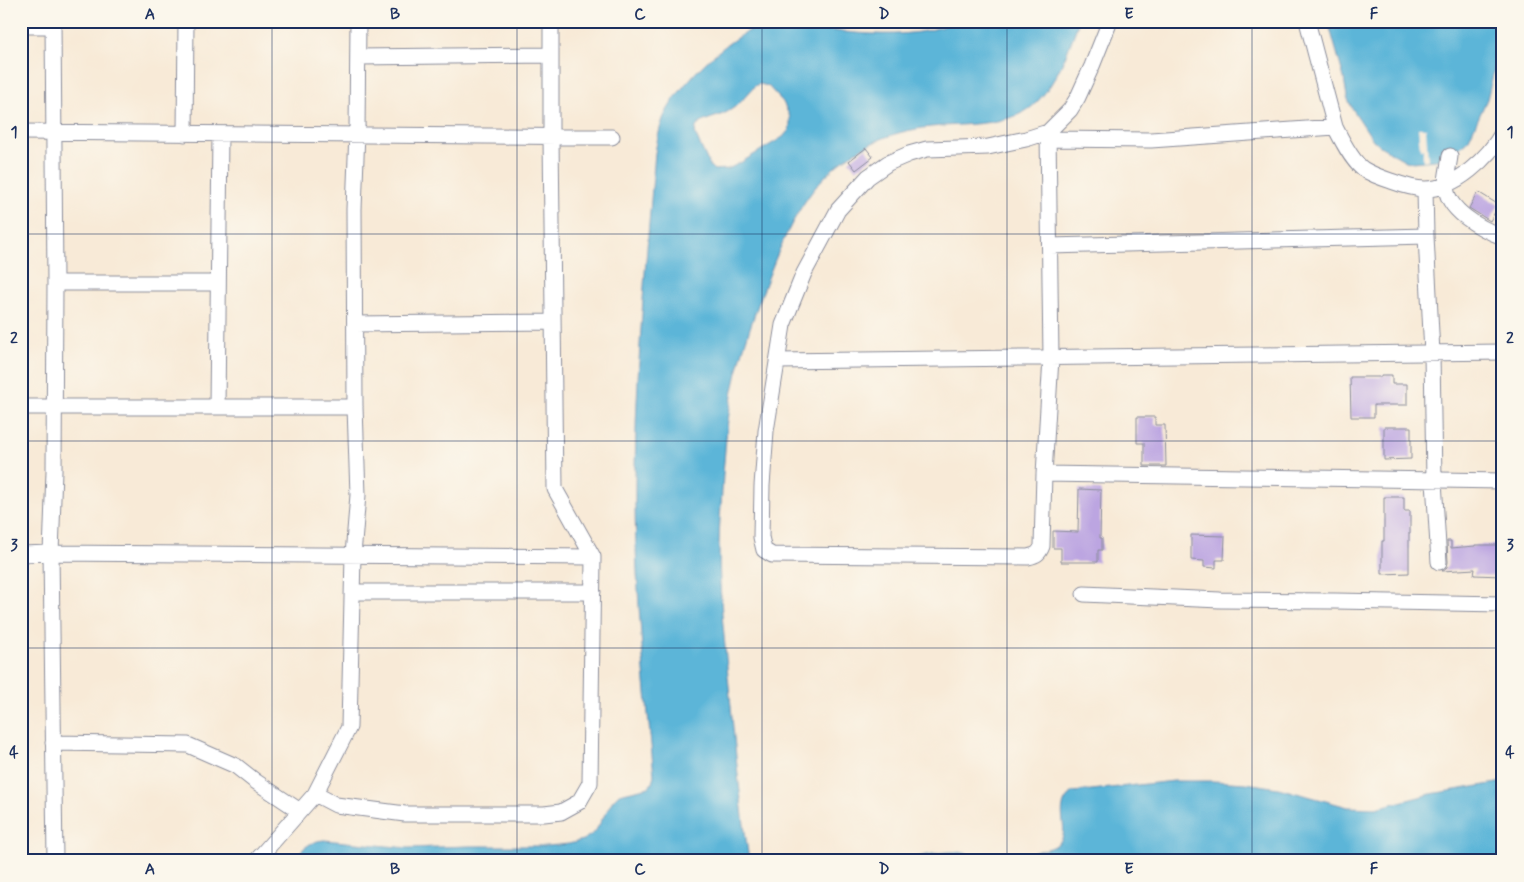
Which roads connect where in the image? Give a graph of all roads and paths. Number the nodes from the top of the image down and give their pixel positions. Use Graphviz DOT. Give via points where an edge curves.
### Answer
graph roads {
  1 [pos="186,21"];
  2 [pos="358,21"];
  3 [pos="551,21"];
  4 [pos="1110,21"];
  5 [pos="1307,21"];
  6 [pos="53,24"];
  7 [pos="21,26"];
  8 [pos="551,55"];
  9 [pos="358,57"];
  10 [pos="1336,127"];
  11 [pos="21,132"];
  12 [pos="1503,132"];
  13 [pos="54,133"];
  14 [pos="185,134"];
  15 [pos="220,134"];
  16 [pos="357,135"];
  17 [pos="1048,135"];
  18 [pos="551,136"];
  19 [pos="612,137"];
  20 [pos="1450,156"];
  21 [pos="1445,184"];
  22 [pos="1425,189"];
  23 [pos="1426,236"];
  24 [pos="1503,237"];
  25 [pos="1050,246"];
  26 [pos="56,283"];
  27 [pos="218,283"];
  28 [pos="553,322"];
  29 [pos="355,324"];
  30 [pos="1503,352"];
  31 [pos="1432,353"];
  32 [pos="1050,358"];
  33 [pos="777,361"];
  34 [pos="21,407"];
  35 [pos="54,407"];
  36 [pos="218,407"];
  37 [pos="355,407"];
  38 [pos="1044,474"];
  39 [pos="1434,481"];
  40 [pos="1503,481"];
  41 [pos="51,553"];
  42 [pos="21,554"];
  43 [pos="353,555"];
  44 [pos="593,557"];
  45 [pos="1439,562"];
  46 [pos="353,592"];
  47 [pos="593,592"];
  48 [pos="1084,594"];
  49 [pos="1503,604"];
  50 [pos="52,743"];
  51 [pos="315,794"];
  52 [pos="300,811"];
  53 [pos="55,861"];
  54 [pos="256,861"];
  1 -- 14 [label="street"];
  2 -- 9 [label="street"];
  3 -- 8 [label="street"];
  4 -- 17 [label="street" via="1078,97"];
  5 -- 10 [label="street"];
  6 -- 7 [label="street"];
  6 -- 13 [label="street"];
  8 -- 9 [label="street"];
  8 -- 18 [label="street"];
  9 -- 16 [label="street"];
  10 -- 17 [label="street" via="1151,140"];
  10 -- 22 [label="street" via="1340,138 1363,169 1396,183"];
  11 -- 13 [label="street"];
  12 -- 21 [label="street" via="1477,165"];
  13 -- 14 [label="street"];
  13 -- 26 [label="street"];
  14 -- 15 [label="street"];
  15 -- 16 [label="street"];
  15 -- 27 [label="street"];
  16 -- 18 [label="street"];
  16 -- 29 [label="street"];
  17 -- 25 [label="street"];
  17 -- 33 [label="street" via="988,148 918,151 888,163 868,177 838,210 804,272 783,325"];
  18 -- 19 [label="street"];
  18 -- 28 [label="street"];
  20 -- 21 [label="street"];
  21 -- 22 [label="street"];
  21 -- 24 [label="street" via="1458,211"];
  22 -- 23 [label="street"];
  23 -- 25 [label="street"];
  23 -- 31 [label="street"];
  25 -- 32 [label="street"];
  26 -- 27 [label="street"];
  26 -- 35 [label="street"];
  27 -- 36 [label="street"];
  28 -- 29 [label="street"];
  28 -- 44 [label="street" via="555,489"];
  29 -- 37 [label="street"];
  30 -- 31 [label="street"];
  31 -- 32 [label="street"];
  31 -- 39 [label="street"];
  32 -- 33 [label="street"];
  32 -- 38 [label="street"];
  33 -- 38 [label="street" via="766,431 762,486 761,537 767,553 1036,555 1042,546"];
  34 -- 35 [label="street"];
  35 -- 36 [label="street"];
  35 -- 41 [label="street"];
  36 -- 37 [label="street"];
  37 -- 43 [label="street" via="358,495"];
  38 -- 39 [label="street"];
  39 -- 40 [label="street"];
  39 -- 45 [label="street"];
  41 -- 42 [label="street"];
  41 -- 43 [label="street"];
  41 -- 50 [label="street"];
  43 -- 44 [label="street"];
  43 -- 46 [label="street"];
  44 -- 47 [label="street"];
  46 -- 47 [label="street"];
  46 -- 51 [label="street" via="349,727"];
  47 -- 51 [label="street" via="590,783 579,802 561,812 544,814 405,814 336,806"];
  48 -- 49 [label="street" via="1220,600"];
  50 -- 52 [label="street" via="188,745 236,766"];
  50 -- 53 [label="street"];
  51 -- 52 [label="street"];
  52 -- 54 [label="street"];
}
